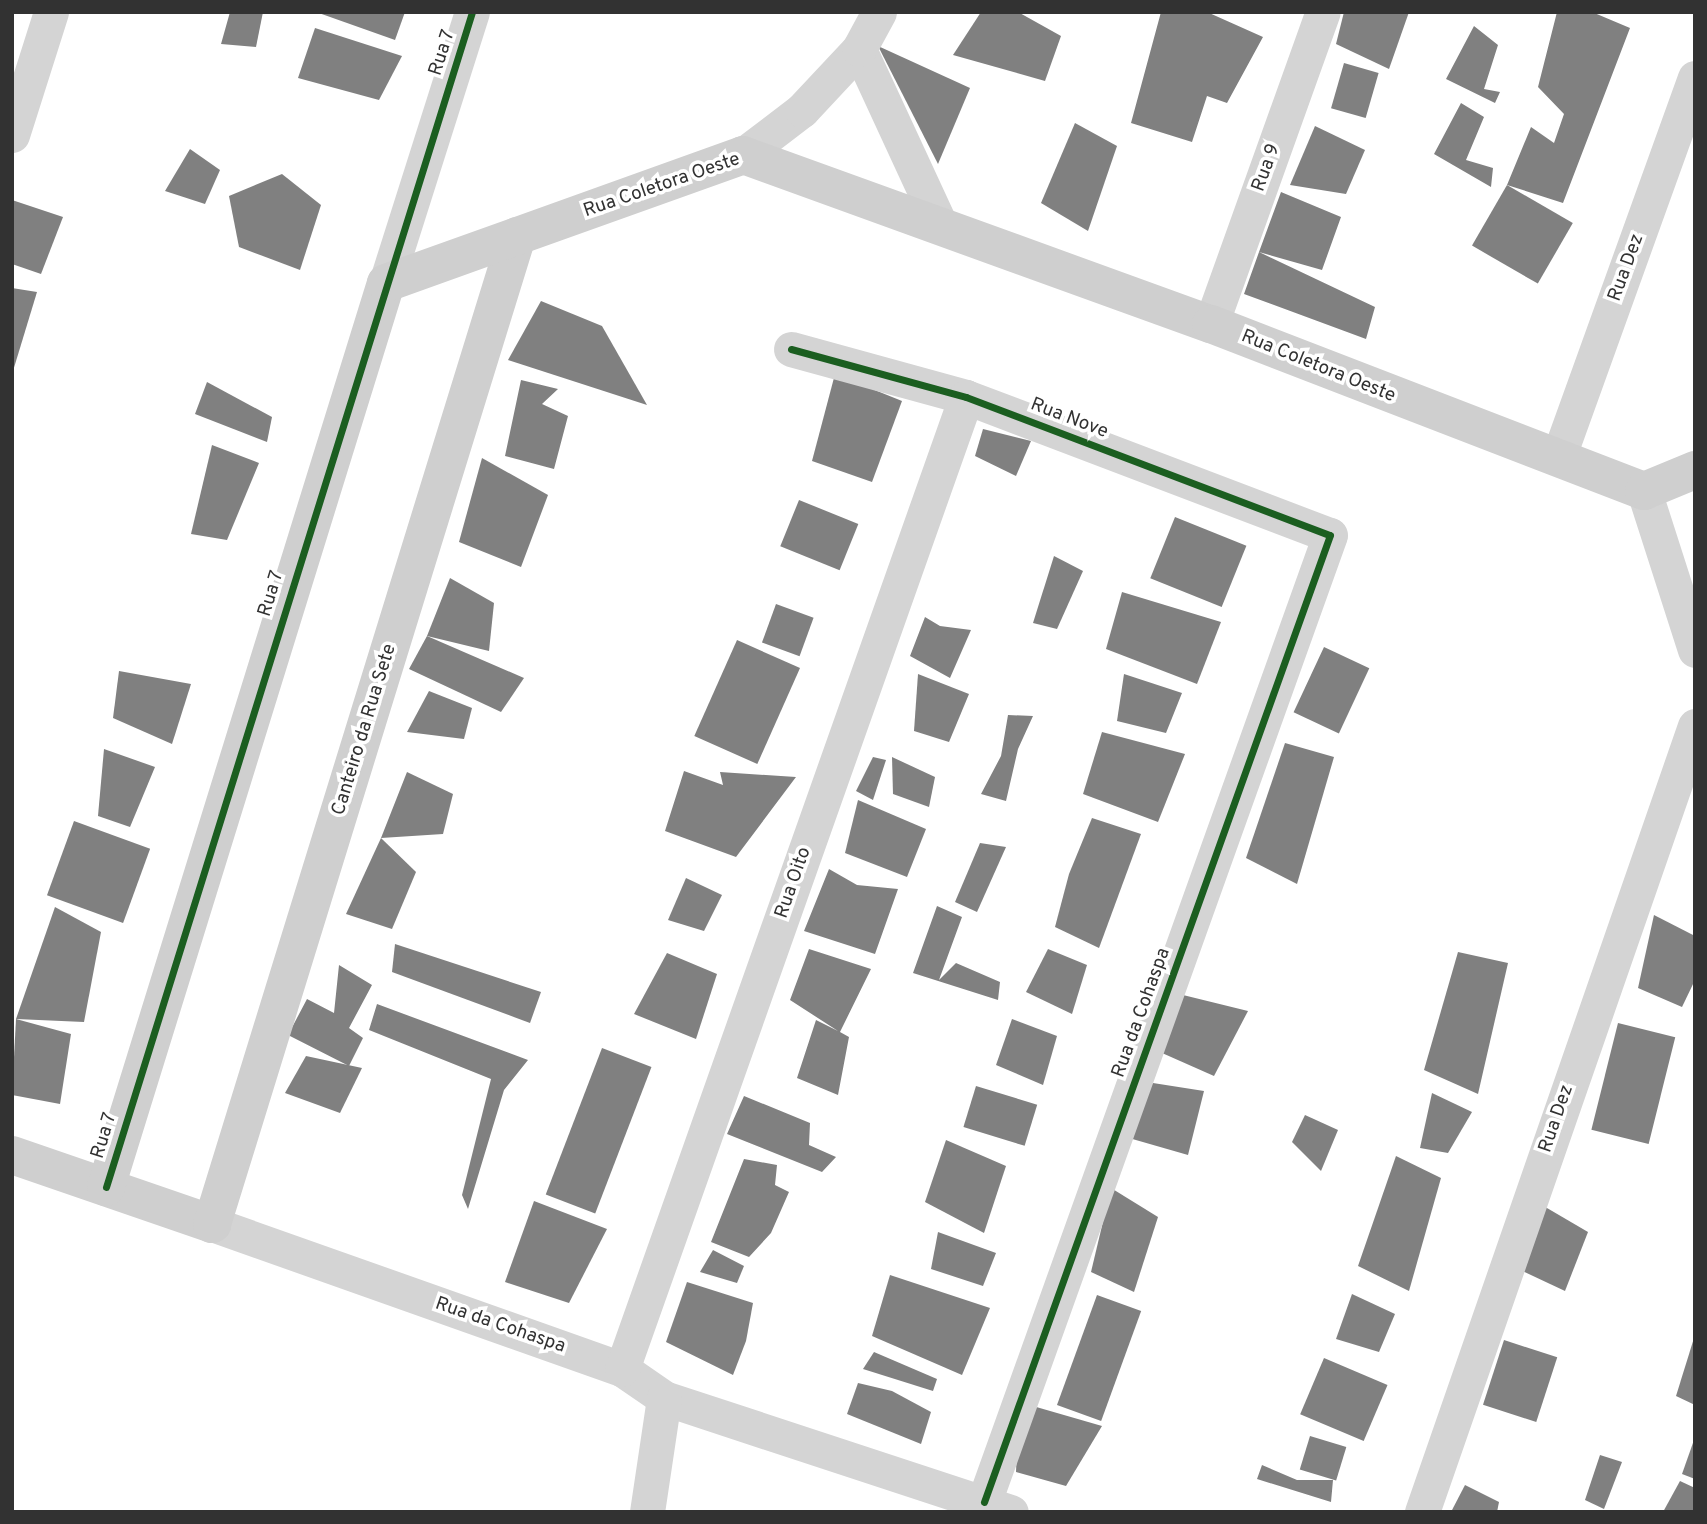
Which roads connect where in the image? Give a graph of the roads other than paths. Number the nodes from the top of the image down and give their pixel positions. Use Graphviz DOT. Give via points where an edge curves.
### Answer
graph roads {
  1 [pos="51,12"];
  2 [pos="472,12"];
  3 [pos="879,12"];
  4 [pos="1323,12"];
  5 [pos="859,49"];
  6 [pos="1695,78"];
  7 [pos="12,135"];
  8 [pos="743,155"];
  9 [pos="940,224"];
  10 [pos="517,236"];
  11 [pos="386,283"];
  12 [pos="1210,324"];
  13 [pos="791,349"];
  14 [pos="966,397"];
  15 [pos="1558,458"];
  16 [pos="1695,470"];
  17 [pos="1644,491"];
  18 [pos="1330,535"];
  19 [pos="1695,650"];
  20 [pos="1695,726"];
  21 [pos="12,1154"];
  22 [pos="106,1187"];
  23 [pos="212,1224"];
  24 [pos="622,1369"];
  25 [pos="664,1398"];
  26 [pos="998,1507"];
  27 [pos="647,1512"];
  28 [pos="1422,1512"];
  1 -- 7 [label="street"];
  2 -- 11 [label="street, Rua 7"];
  3 -- 5 [label="street"];
  4 -- 12 [label="street, Rua 9"];
  5 -- 8 [label="street" via="802,110"];
  5 -- 9 [label="street"];
  6 -- 15 [label="street, Rua Dez"];
  8 -- 9 [label="street, Rua Coletora Oeste"];
  8 -- 10 [label="street, Rua Coletora Oeste"];
  9 -- 12 [label="street, Rua Coletora Oeste"];
  10 -- 11 [label="street, Rua Coletora Oeste"];
  10 -- 23 [label="street, Canteiro da Rua Sete"];
  11 -- 22 [label="street, Rua 7"];
  12 -- 15 [label="street, Rua Coletora Oeste"];
  13 -- 14 [label="street, Rua Nove"];
  14 -- 18 [label="street, Rua Nove"];
  14 -- 24 [label="street, Rua Oito"];
  15 -- 17 [label="street, Rua Coletora Oeste"];
  16 -- 17 [label="street"];
  17 -- 19 [label="street"];
  18 -- 26 [label="street, Rua da Cohaspa"];
  20 -- 28 [label="street, Rua Dez"];
  21 -- 22 [label="street, Rua da Cohaspa"];
  22 -- 23 [label="street, Rua da Cohaspa"];
  23 -- 24 [label="street, Rua da Cohaspa"];
  24 -- 25 [label="street, Rua da Cohaspa"];
  25 -- 26 [label="street, Rua da Cohaspa"];
  25 -- 27 [label="street"];
}
